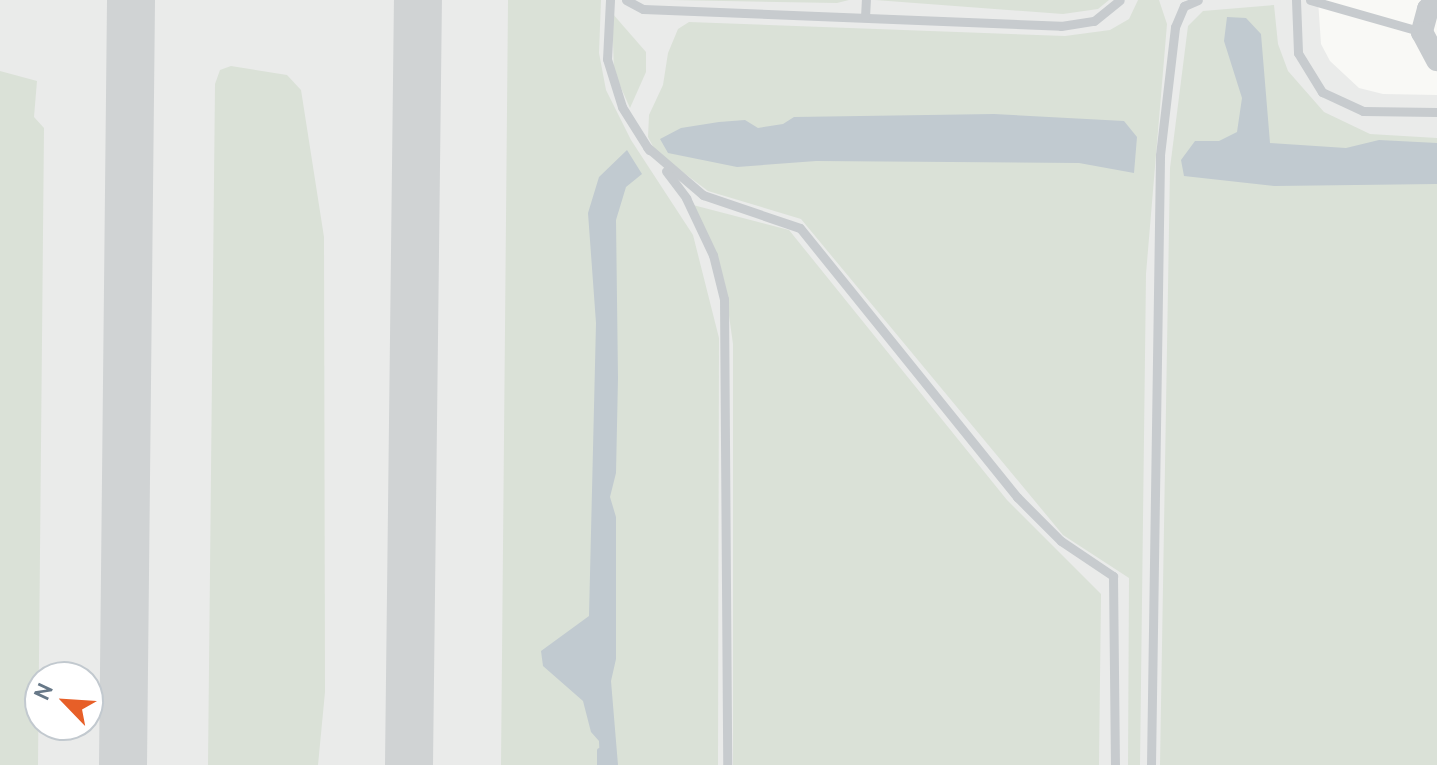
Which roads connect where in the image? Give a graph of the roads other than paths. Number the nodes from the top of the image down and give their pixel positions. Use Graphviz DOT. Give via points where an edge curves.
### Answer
graph roads {
  1 [pos="610,0"];
  2 [pos="626,0"];
  3 [pos="866,0"];
  4 [pos="1120,0"];
  5 [pos="1198,0"];
  6 [pos="1296,0"];
  7 [pos="1310,0"];
  8 [pos="1435,1"];
  9 [pos="1182,3"];
  10 [pos="865,17"];
  11 [pos="1422,32"];
  12 [pos="1437,60"];
  13 [pos="1437,112"];
  14 [pos="647,147"];
  15 [pos="727,765"];
  16 [pos="1115,765"];
  17 [pos="1151,765"];
  1 -- 14 [label="lane" via="607,59 622,107"];
  2 -- 10 [label="lane" via="643,9"];
  3 -- 10 [label="lane"];
  4 -- 10 [label="lane" via="1094,21 1061,26"];
  5 -- 9 [label="lane"];
  6 -- 13 [label="lane" via="1298,53 1322,92 1363,111"];
  7 -- 11 [label="lane"];
  8 -- 11 [label="street"];
  9 -- 17 [label="lane" via="1166,86 1158,209"];
  11 -- 12 [label="street"];
  14 -- 15 [label="lane" via="686,198 713,255 724,299"];
  14 -- 16 [label="lane" via="703,195 800,228 1017,497 1061,541 1113,576 1118,591"];
}
